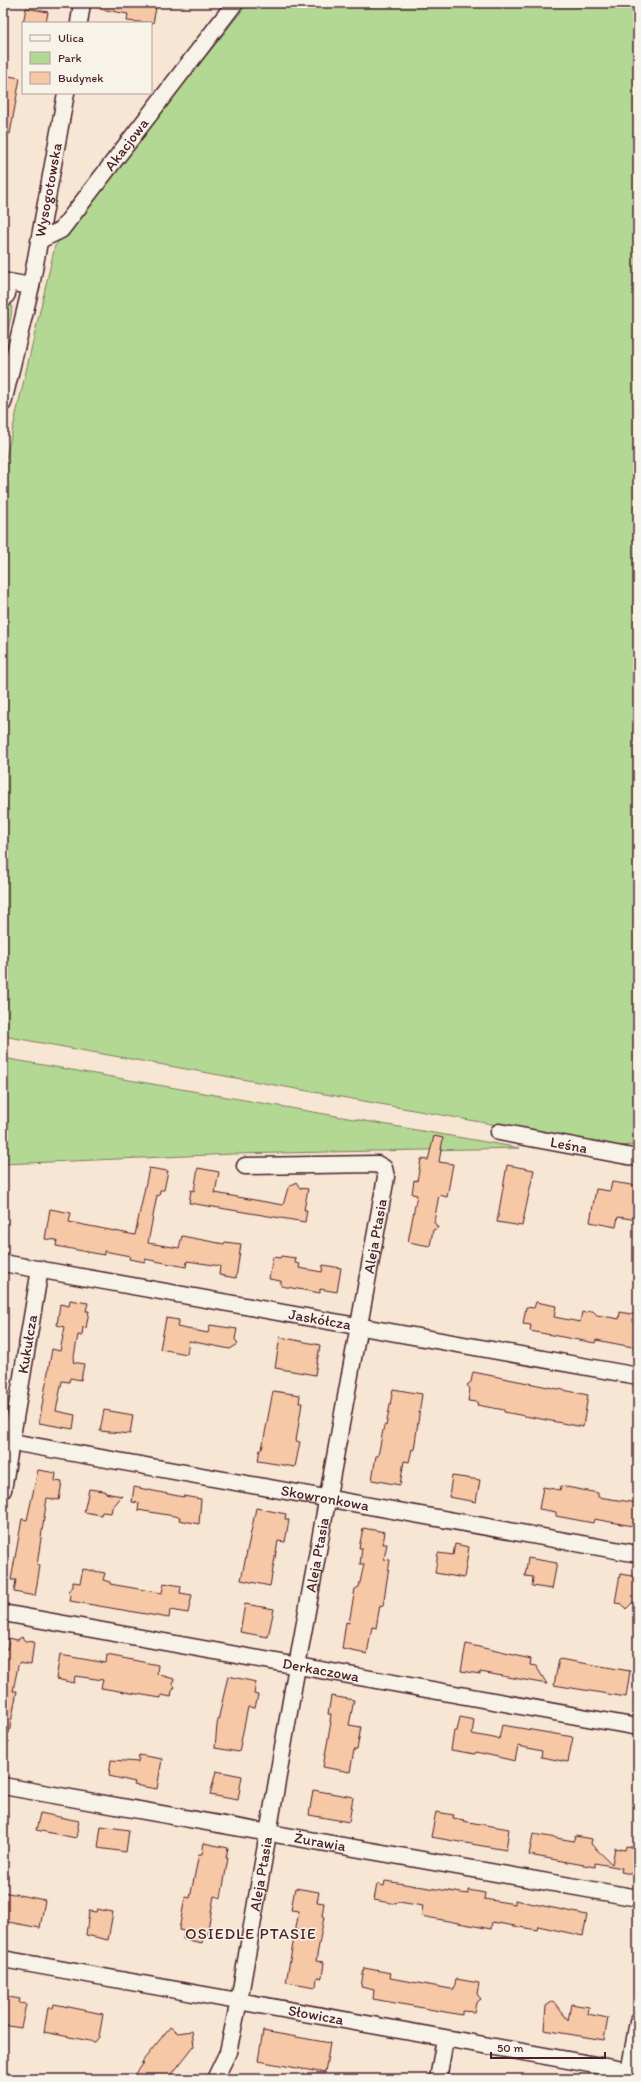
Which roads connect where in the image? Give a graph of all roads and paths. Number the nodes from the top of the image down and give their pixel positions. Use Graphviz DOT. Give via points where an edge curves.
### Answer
graph roads {
  1 [pos="82,3"];
  2 [pos="235,3"];
  3 [pos="79,22"];
  4 [pos="66,94"];
  5 [pos="40,240"];
  6 [pos="31,286"];
  7 [pos="4,292"];
  8 [pos="7,365"];
  9 [pos="3,403"];
  10 [pos="499,1132"];
  11 [pos="638,1158"];
  12 [pos="245,1166"];
  13 [pos="3,1263"];
  14 [pos="40,1269"];
  15 [pos="359,1326"];
  16 [pos="638,1376"];
  17 [pos="12,1442"];
  18 [pos="3,1490"];
  19 [pos="328,1499"];
  20 [pos="638,1554"];
  21 [pos="3,1613"];
  22 [pos="297,1666"];
  23 [pos="638,1727"];
  24 [pos="3,1786"];
  25 [pos="269,1832"];
  26 [pos="638,1898"];
  27 [pos="3,1959"];
  28 [pos="239,2002"];
  29 [pos="638,2021"];
  30 [pos="446,2039"];
  31 [pos="628,2075"];
  32 [pos="215,2079"];
  33 [pos="438,2079"];
  1 -- 3 [label="street"];
  2 -- 5 [label="street, Akacjowa" via="61,230"];
  4 -- 5 [label="street, Wysogotowska"];
  5 -- 6 [label="street, Wysogotowska"];
  6 -- 7 [label="street"];
  6 -- 8 [label="street, Wysogotowska"];
  8 -- 9 [label="street, Wysogotowska"];
  10 -- 11 [label="street, Leśna"];
  12 -- 15 [label="street, Aleja Ptasia" via="377,1164 384,1168 386,1177"];
  13 -- 14 [label="street, Jaskółcza"];
  14 -- 15 [label="street, Jaskółcza"];
  14 -- 17 [label="street, Kukułcza"];
  15 -- 16 [label="street, Jaskółcza"];
  15 -- 19 [label="street, Aleja Ptasia"];
  17 -- 18 [label="street, Kukułcza"];
  17 -- 19 [label="street, Skowronkowa"];
  19 -- 20 [label="street, Skowronkowa"];
  19 -- 22 [label="street, Aleja Ptasia"];
  21 -- 22 [label="street, Derkaczowa"];
  22 -- 23 [label="street, Derkaczowa"];
  22 -- 25 [label="street, Aleja Ptasia"];
  24 -- 25 [label="street, Żurawia"];
  25 -- 26 [label="street, Żurawia"];
  25 -- 28 [label="street, Aleja Ptasia"];
  27 -- 28 [label="street, Słowicza"];
  28 -- 30 [label="street, Słowicza"];
  28 -- 32 [label="street, Aleja Ptasia" via="228,2052"];
  29 -- 31 [label="street"];
  30 -- 31 [label="street, Słowicza"];
  30 -- 33 [label="street"];
}
